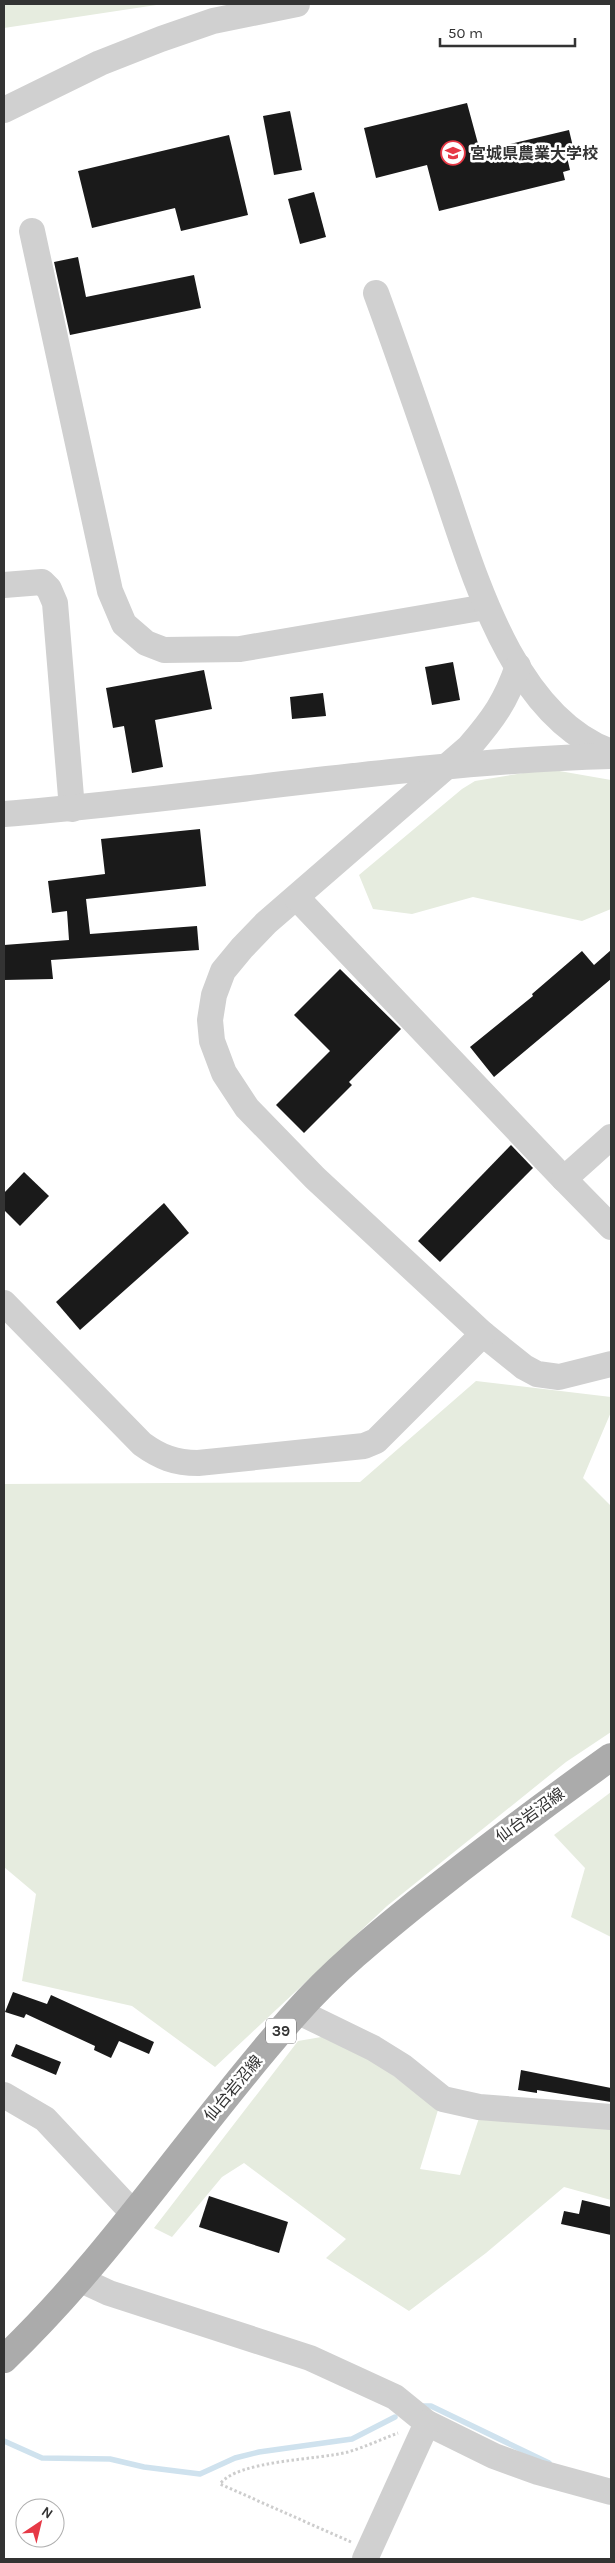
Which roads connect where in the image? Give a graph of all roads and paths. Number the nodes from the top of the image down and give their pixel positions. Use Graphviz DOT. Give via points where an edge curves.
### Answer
graph roads {
  1 [pos="297,4"];
  2 [pos="4,110"];
  3 [pos="32,231"];
  4 [pos="376,293"];
  5 [pos="4,585"];
  6 [pos="486,607"];
  7 [pos="518,666"];
  8 [pos="611,752"];
  9 [pos="611,756"];
  10 [pos="444,768"];
  11 [pos="72,809"];
  12 [pos="4,814"];
  13 [pos="297,898"];
  14 [pos="611,1137"];
  15 [pos="564,1179"];
  16 [pos="611,1227"];
  17 [pos="4,1303"];
  18 [pos="484,1334"];
  19 [pos="611,1364"];
  20 [pos="611,1757"];
  21 [pos="298,2011"];
  22 [pos="4,2095"];
  23 [pos="611,2116"];
  24 [pos="134,2214"];
  25 [pos="81,2280"];
  26 [pos="4,2359"];
  27 [pos="427,2423"];
  28 [pos="611,2492"];
  29 [pos="367,2555"];
  1 -- 2 [label="street" via="214,21 161,39 100,63"];
  3 -- 6 [label="street" via="110,591 124,624 135,635 164,650 240,649"];
  4 -- 6 [label="street"];
  5 -- 11 [label="street" via="42,582 49,588 55,603"];
  6 -- 7 [label="street"];
  7 -- 8 [label="street" via="531,687 568,727"];
  7 -- 10 [label="street" via="508,695 493,719 469,747"];
  9 -- 10 [label="street" via="562,757"];
  10 -- 11 [label="street"];
  10 -- 13 [label="street"];
  11 -- 12 [label="street"];
  13 -- 15 [label="street"];
  13 -- 18 [label="street" via="266,923 223,970 210,1020 212,1041 224,1073 247,1108 308,1171"];
  14 -- 15 [label="street"];
  15 -- 16 [label="street"];
  17 -- 18 [label="street" via="142,1444 160,1457 181,1463 364,1446 376,1440"];
  18 -- 19 [label="street" via="524,1367 538,1374 560,1377"];
  20 -- 21 [label="main road, 仙台岩沼線 / 39" via="499,1837 382,1932"];
  21 -- 23 [label="street" via="373,2048 402,2066 443,2099 479,2107"];
  21 -- 24 [label="main road, 仙台岩沼線 / 39" via="211,2114"];
  22 -- 24 [label="street" via="45,2119"];
  24 -- 25 [label="main road, 仙台岩沼線 / 39"];
  25 -- 26 [label="main road, 仙台岩沼線 / 39"];
  25 -- 27 [label="street" via="109,2293 310,2358 395,2397"];
  27 -- 28 [label="street" via="494,2456"];
  27 -- 29 [label="street"];
  27 -- 29 [label="path" via="347,2452 241,2471 224,2478 220,2484"];
}
